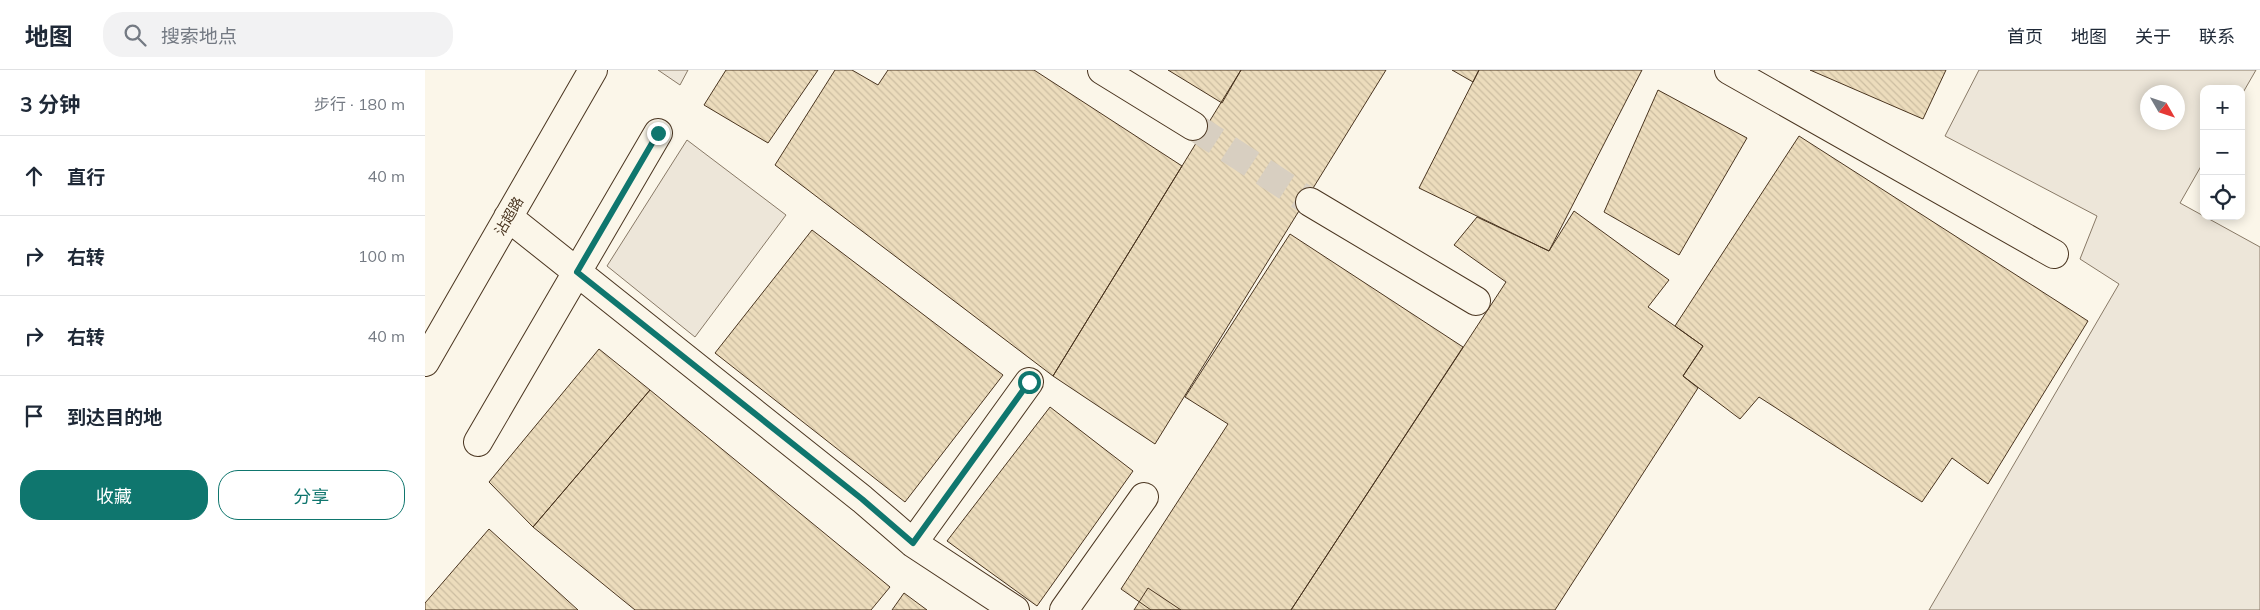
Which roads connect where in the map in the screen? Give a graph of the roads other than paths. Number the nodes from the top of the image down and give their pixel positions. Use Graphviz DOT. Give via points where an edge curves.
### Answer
graph roads {
  1 [pos="593,70"];
  2 [pos="1102,70"];
  3 [pos="1729,70"];
  4 [pos="1193,126"];
  5 [pos="658,133"];
  6 [pos="1310,202"];
  7 [pos="508,217"];
  8 [pos="2054,254"];
  9 [pos="577,272"];
  10 [pos="1476,301"];
  11 [pos="425,362"];
  12 [pos="1029,382"];
  13 [pos="478,442"];
  14 [pos="1144,497"];
  15 [pos="913,543"];
  16 [pos="1015,610"];
  17 [pos="1064,610"];
  1 -- 7 [label="street, 沾超路"];
  2 -- 4 [label="street"];
  3 -- 8 [label="street"];
  5 -- 9 [label="street"];
  6 -- 10 [label="street"];
  7 -- 9 [label="street"];
  7 -- 11 [label="street, 沾超路"];
  9 -- 13 [label="street"];
  9 -- 15 [label="street"];
  12 -- 15 [label="street"];
  14 -- 17 [label="street"];
  15 -- 16 [label="street"];
}
